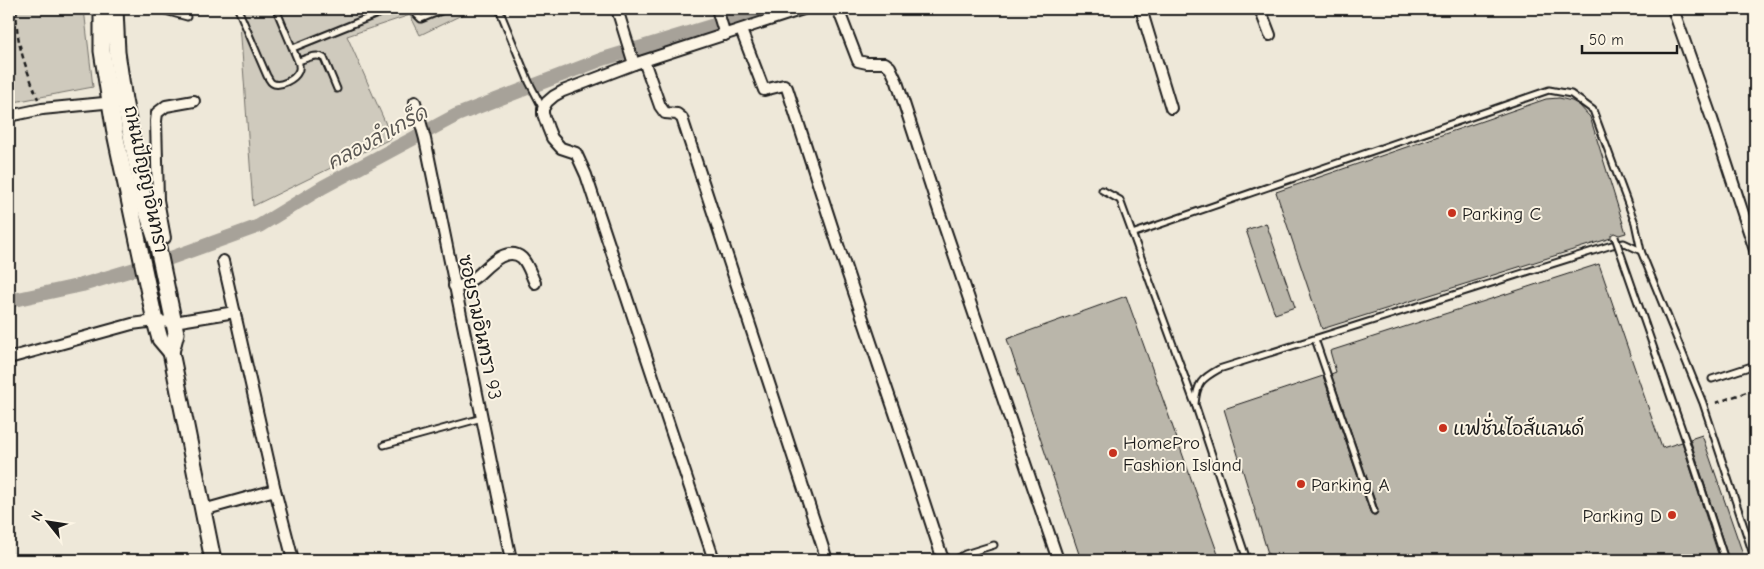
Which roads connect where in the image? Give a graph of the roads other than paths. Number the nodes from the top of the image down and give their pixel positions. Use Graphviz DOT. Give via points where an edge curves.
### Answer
graph roads {
  1 [pos="102,9"];
  2 [pos="115,9"];
  3 [pos="158,9"];
  4 [pos="238,9"];
  5 [pos="276,9"];
  6 [pos="390,9"];
  7 [pos="413,9"];
  8 [pos="446,9"];
  9 [pos="499,9"];
  10 [pos="617,9"];
  11 [pos="804,9"];
  12 [pos="838,9"];
  13 [pos="1141,9"];
  14 [pos="1260,9"];
  15 [pos="1673,9"];
  16 [pos="717,10"];
  17 [pos="188,17"];
  18 [pos="741,30"];
  19 [pos="724,31"];
  20 [pos="1270,35"];
  21 [pos="293,48"];
  22 [pos="632,60"];
  23 [pos="298,61"];
  24 [pos="644,61"];
  25 [pos="337,89"];
  26 [pos="117,101"];
  27 [pos="194,101"];
  28 [pos="415,102"];
  29 [pos="542,106"];
  30 [pos="1171,108"];
  31 [pos="9,116"];
  32 [pos="1102,190"];
  33 [pos="152,203"];
  34 [pos="1132,234"];
  35 [pos="1615,237"];
  36 [pos="165,238"];
  37 [pos="1755,250"];
  38 [pos="1641,251"];
  39 [pos="223,261"];
  40 [pos="535,283"];
  41 [pos="454,286"];
  42 [pos="235,312"];
  43 [pos="155,321"];
  44 [pos="174,322"];
  45 [pos="1315,338"];
  46 [pos="171,352"];
  47 [pos="9,358"];
  48 [pos="1755,365"];
  49 [pos="1712,379"];
  50 [pos="1195,404"];
  51 [pos="482,418"];
  52 [pos="384,445"];
  53 [pos="276,490"];
  54 [pos="203,510"];
  55 [pos="1374,511"];
  56 [pos="994,545"];
  57 [pos="213,560"];
  58 [pos="293,560"];
  59 [pos="511,560"];
  60 [pos="714,560"];
  61 [pos="827,560"];
  62 [pos="943,560"];
  63 [pos="955,560"];
  64 [pos="1058,560"];
  65 [pos="1247,560"];
  66 [pos="1725,560"];
  67 [pos="1755,560"];
  1 -- 26 [label="main road, ถนนปัญญาอินทรา" via="102,51"];
  2 -- 26 [label="main road, ถนนปัญญาอินทรา"];
  3 -- 17 [label="lane"];
  4 -- 23 [label="lane" via="272,83 281,84 295,76 299,71"];
  5 -- 21 [label="lane"];
  6 -- 21 [label="lane"];
  7 -- 8 [label="lane" via="422,18"];
  9 -- 29 [label="lane"];
  10 -- 22 [label="street"];
  11 -- 18 [label="street"];
  12 -- 64 [label="street" via="858,61 885,63 897,82"];
  13 -- 30 [label="street"];
  14 -- 20 [label="street"];
  15 -- 37 [label="street"];
  16 -- 19 [label="street"];
  18 -- 19 [label="street"];
  18 -- 62 [label="street" via="764,90 784,85 787,88"];
  19 -- 24 [label="street"];
  21 -- 23 [label="lane"];
  22 -- 24 [label="street"];
  22 -- 29 [label="street" via="563,91"];
  23 -- 25 [label="lane" via="317,55 324,58"];
  24 -- 61 [label="street" via="660,106 666,114 680,116 688,133"];
  26 -- 31 [label="street"];
  26 -- 33 [label="main road, ถนนปัญญาอินทรา"];
  26 -- 43 [label="main road, ถนนปัญญาอินทรา" via="115,133"];
  27 -- 33 [label="street" via="166,106 158,112"];
  28 -- 41 [label="street, ซอยรามอินทรา 93"];
  29 -- 60 [label="street" via="552,138 561,148 576,153 586,175"];
  32 -- 34 [label="lane" via="1120,200"];
  33 -- 36 [label="street"];
  33 -- 44 [label="main road, ถนนปัญญาอินทรา"];
  34 -- 38 [label="lane" via="1550,90 1571,94 1593,110 1635,223"];
  34 -- 50 [label="lane"];
  35 -- 66 [label="lane, bridge"];
  38 -- 45 [label="lane" via="1624,243 1612,245"];
  38 -- 67 [label="lane" via="1703,403"];
  39 -- 42 [label="street"];
  40 -- 41 [label="street" via="521,258 511,255 498,257 466,283"];
  41 -- 51 [label="street, ซอยรามอินทรา 93"];
  42 -- 44 [label="street"];
  42 -- 53 [label="street"];
  43 -- 44 [label="street"];
  43 -- 46 [label="main road, ถนนปัญญาอินทรา" via="160,339"];
  43 -- 47 [label="street" via="132,324"];
  44 -- 46 [label="main road, ถนนปัญญาอินทรา" via="176,333"];
  45 -- 50 [label="lane" via="1219,368 1202,378 1196,390"];
  45 -- 55 [label="lane"];
  46 -- 54 [label="main road, ถนนปัญญาอินทรา"];
  48 -- 49 [label="lane"];
  50 -- 65 [label="lane"];
  51 -- 52 [label="lane"];
  51 -- 59 [label="street, ซอยรามอินทรา 93"];
  53 -- 54 [label="street"];
  53 -- 58 [label="street"];
  54 -- 57 [label="main road, ถนนปัญญาอินทรา"];
  56 -- 63 [label="lane"];
}
